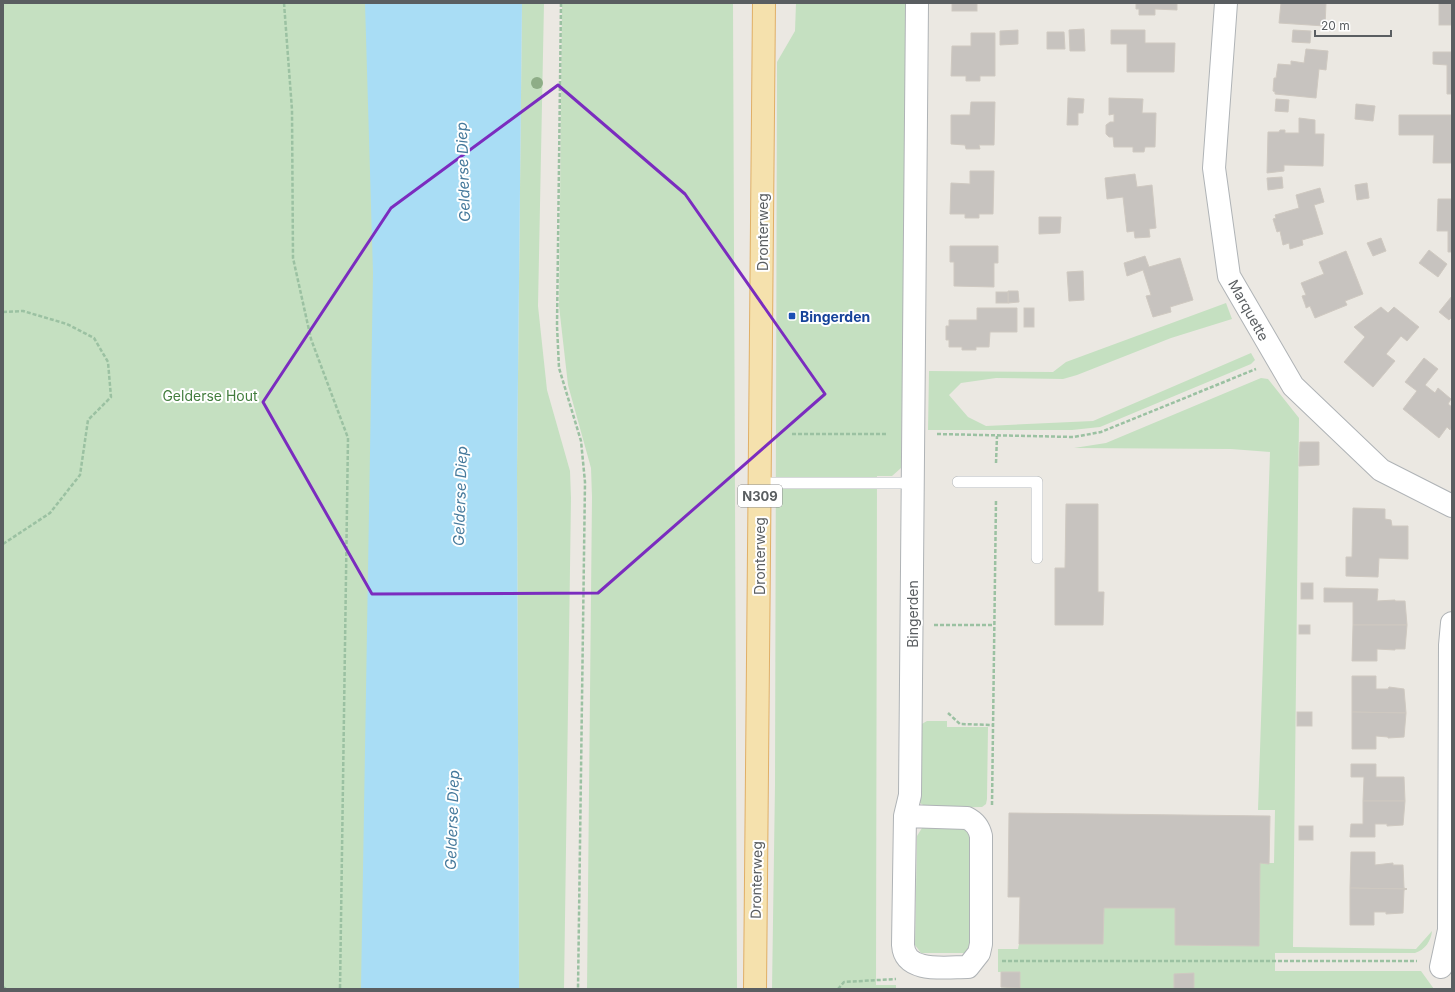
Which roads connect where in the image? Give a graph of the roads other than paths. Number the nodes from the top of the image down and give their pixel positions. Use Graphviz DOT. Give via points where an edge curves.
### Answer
graph roads {
  1 [pos="764,3"];
  2 [pos="917,3"];
  3 [pos="1226,3"];
  4 [pos="958,482"];
  5 [pos="760,483"];
  6 [pos="912,483"];
  7 [pos="1452,506"];
  8 [pos="1037,558"];
  9 [pos="1452,623"];
  10 [pos="905,816"];
  11 [pos="1441,968"];
  12 [pos="755,989"];
  1 -- 5 [label="main road, Dronterweg / N309"];
  2 -- 6 [label="street, Bingerden"];
  3 -- 7 [label="street, Marquette" via="1214,168 1229,276 1293,386 1381,470"];
  4 -- 8 [label="lane" via="1037,482"];
  5 -- 6 [label="lane"];
  5 -- 12 [label="main road, Dronterweg / N309"];
  6 -- 10 [label="street, Bingerden" via="910,795"];
  9 -- 11 [label="street" via="1449,930"];
  10 -- 10 [label="street, Bingerden" via="903,952 911,963 918,966 968,967 979,953 981,836 972,820 961,817"];
}
